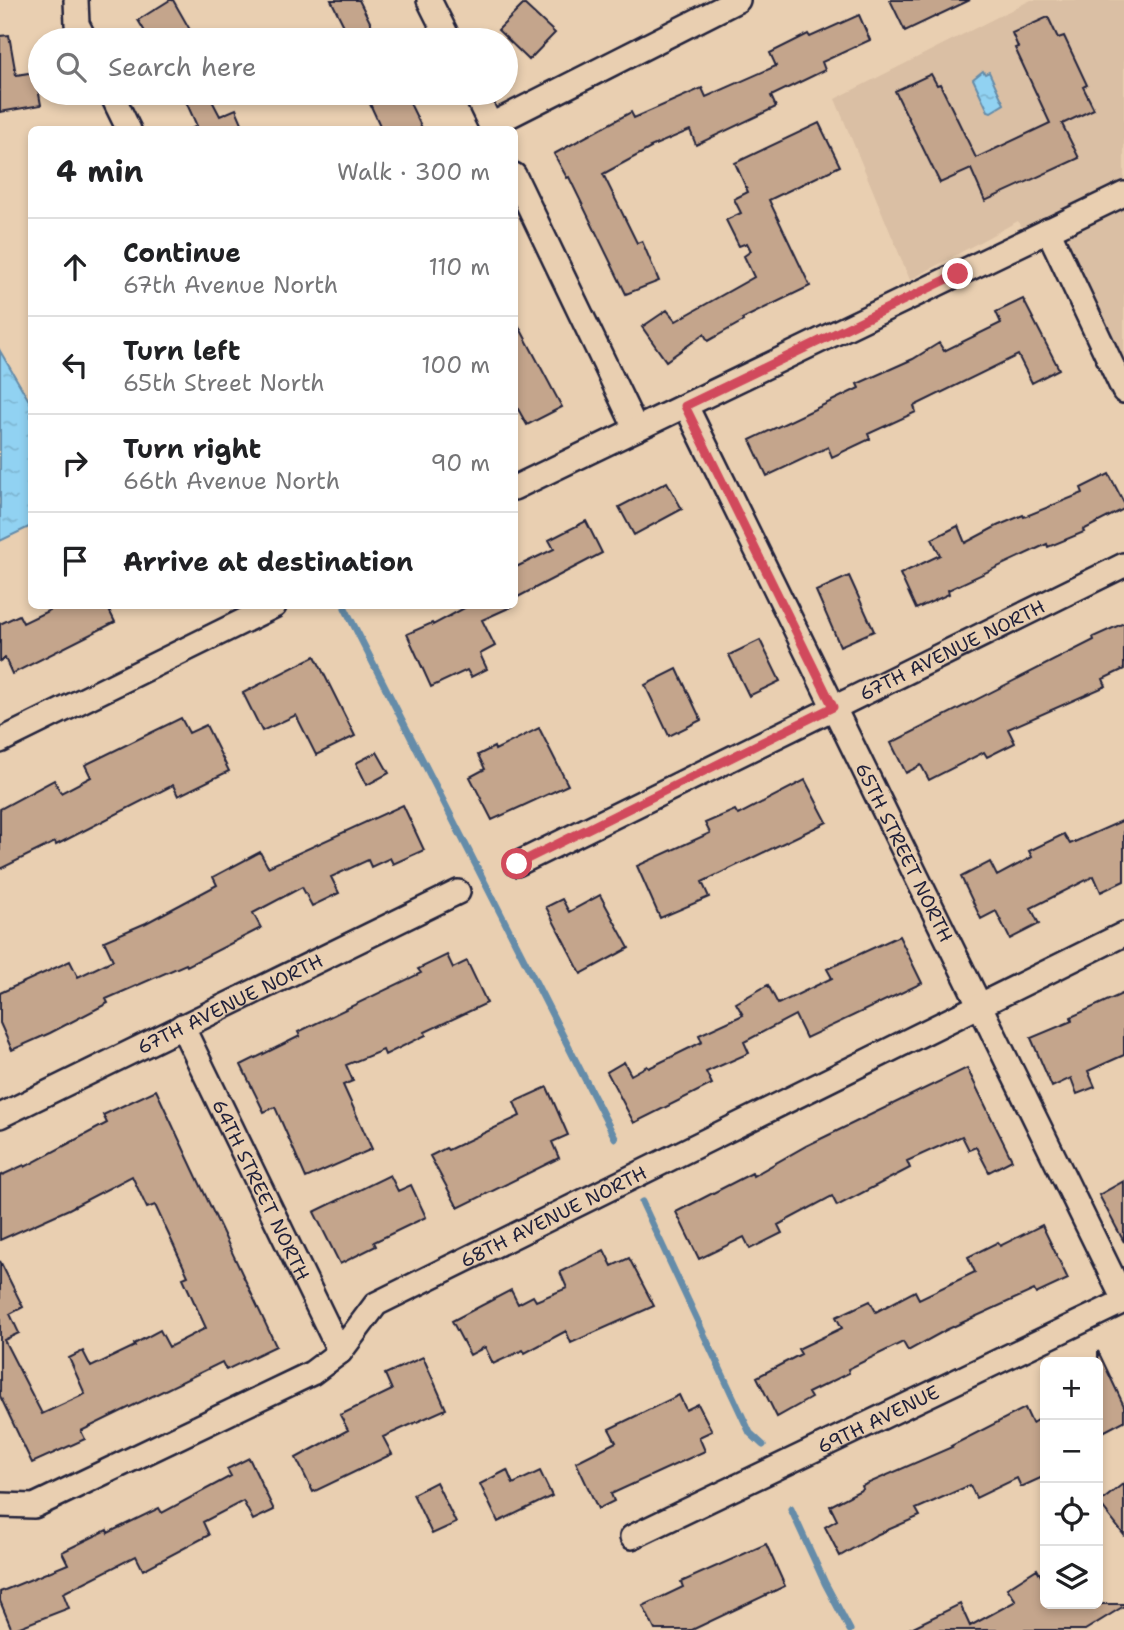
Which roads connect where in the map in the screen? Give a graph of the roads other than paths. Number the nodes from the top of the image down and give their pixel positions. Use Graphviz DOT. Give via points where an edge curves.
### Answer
graph roads {
  1 [pos="76,0"];
  2 [pos="429,0"];
  3 [pos="738,0"];
  4 [pos="80,28"];
  5 [pos="443,28"];
  6 [pos="117,105"];
  7 [pos="481,105"];
  8 [pos="127,126"];
  9 [pos="492,126"];
  10 [pos="494,126"];
  11 [pos="518,183"];
  12 [pos="1124,194"];
  13 [pos="1048,230"];
  14 [pos="1124,391"];
  15 [pos="685,406"];
  16 [pos="636,429"];
  17 [pos="518,486"];
  18 [pos="1124,565"];
  19 [pos="268,609"];
  20 [pos="833,707"];
  21 [pos="0,741"];
  22 [pos="517,864"];
  23 [pos="458,892"];
  24 [pos="1124,934"];
  25 [pos="979,1004"];
  26 [pos="182,1026"];
  27 [pos="0,1116"];
  28 [pos="1124,1301"];
  29 [pos="340,1352"];
  30 [pos="0,1505"];
  31 [pos="632,1537"];
  1 -- 4 [label="street"];
  2 -- 5 [label="street"];
  3 -- 10 [label="street"];
  6 -- 8 [label="street"];
  7 -- 9 [label="street"];
  11 -- 16 [label="street"];
  12 -- 13 [label="street"];
  13 -- 14 [label="street"];
  13 -- 15 [label="street"];
  15 -- 16 [label="street"];
  15 -- 20 [label="street, 65TH STREET NORTH"];
  16 -- 17 [label="street"];
  18 -- 20 [label="street, 67TH AVENUE NORTH"];
  19 -- 21 [label="street"];
  20 -- 22 [label="street, 67TH AVENUE NORTH"];
  20 -- 25 [label="street, 65TH STREET NORTH"];
  23 -- 26 [label="street, 67TH AVENUE NORTH"];
  24 -- 25 [label="street, 68TH AVENUE NORTH"];
  25 -- 28 [label="street, 65TH STREET NORTH"];
  25 -- 29 [label="street, 68TH AVENUE NORTH" via="376,1304"];
  26 -- 27 [label="street, 67TH AVENUE NORTH"];
  26 -- 29 [label="street, 64TH STREET NORTH"];
  28 -- 31 [label="street, 69TH AVENUE"];
  29 -- 30 [label="street, 68TH AVENUE NORTH" via="312,1373 34,1506"];
}
